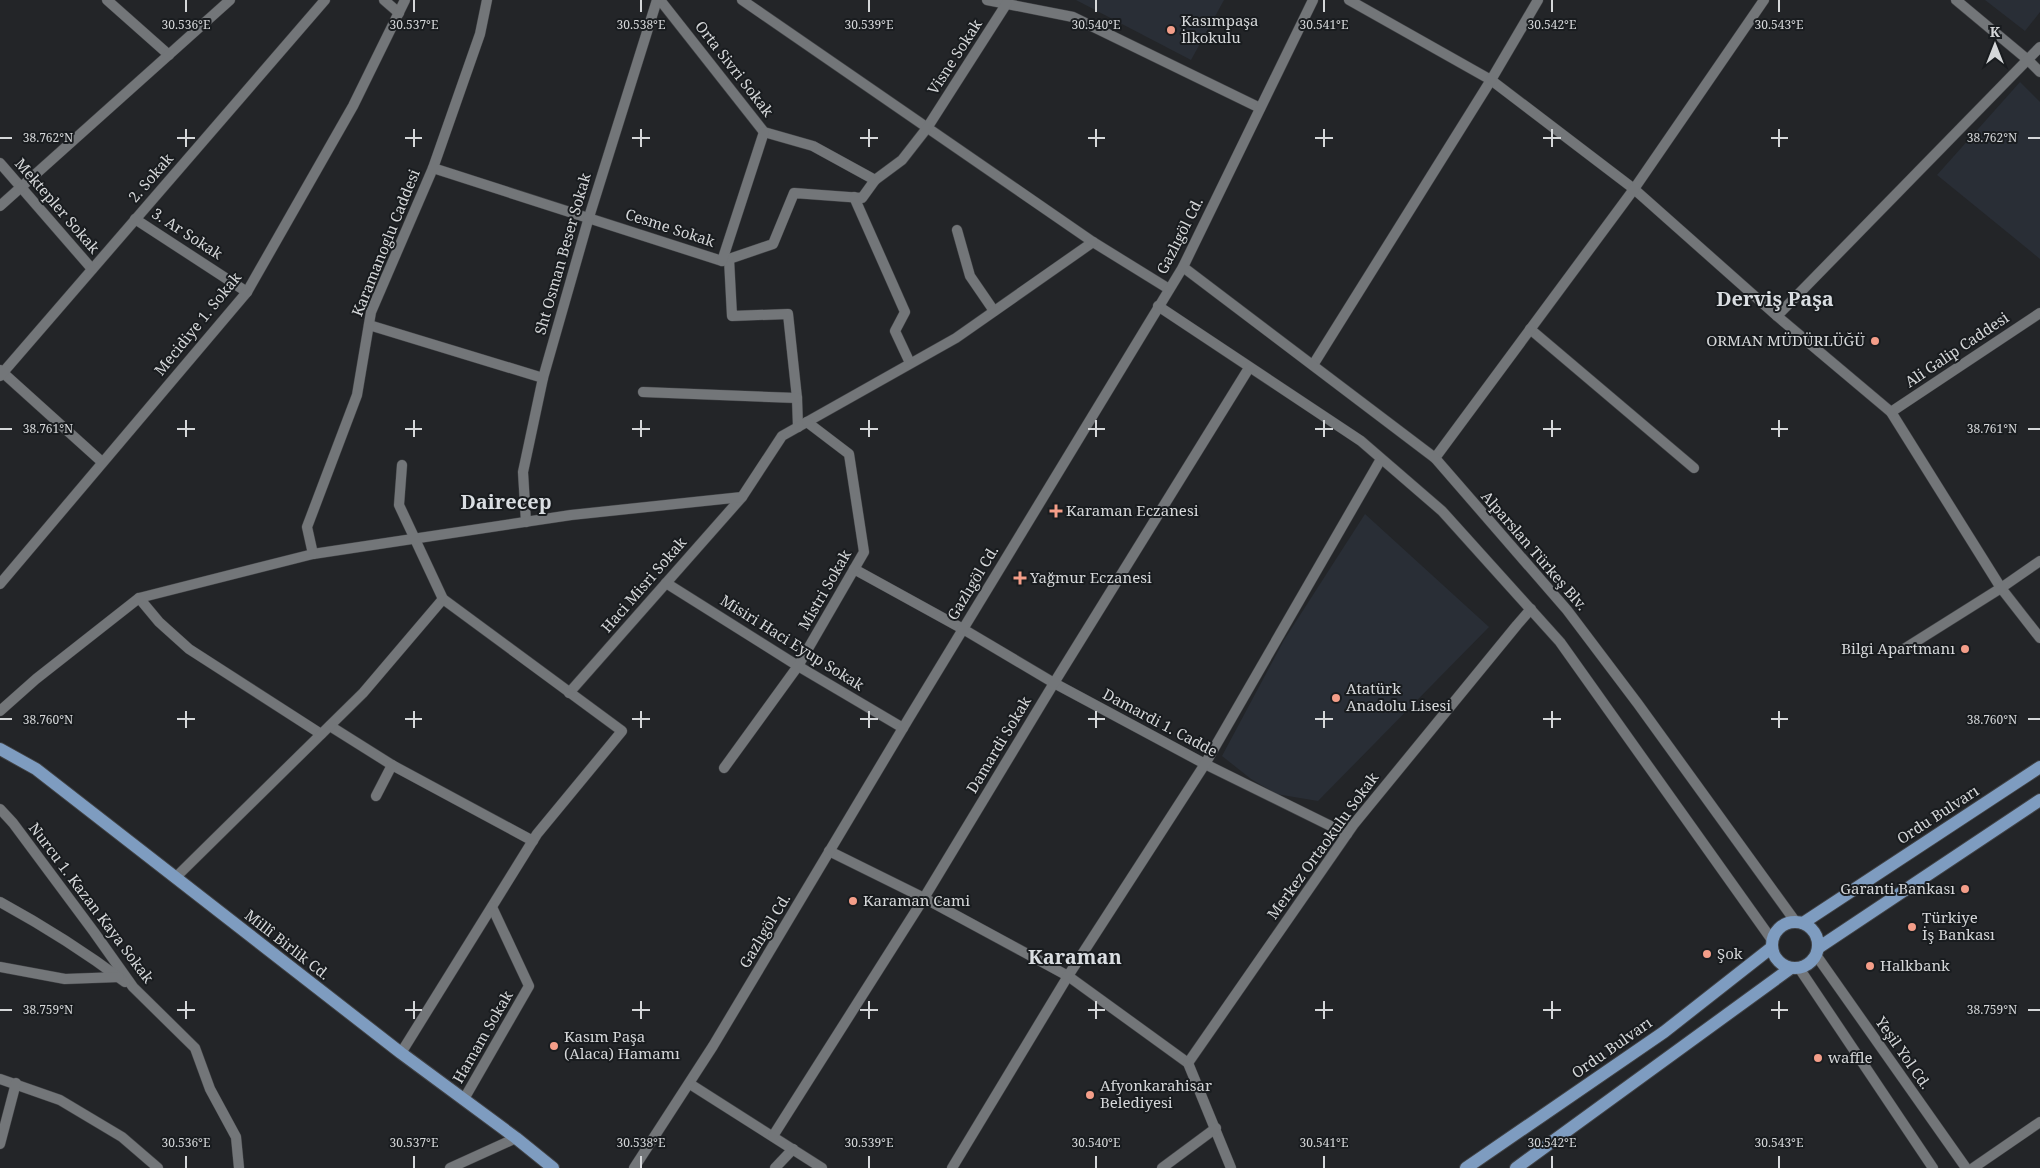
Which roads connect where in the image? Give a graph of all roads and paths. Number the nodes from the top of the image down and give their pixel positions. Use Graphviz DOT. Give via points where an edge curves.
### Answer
graph roads {
  1 [pos="107,0"];
  2 [pos="230,0"];
  3 [pos="324,0"];
  4 [pos="384,0"];
  5 [pos="405,0"];
  6 [pos="487,0"];
  7 [pos="658,0"];
  8 [pos="742,0"];
  9 [pos="987,0"];
  10 [pos="1313,0"];
  11 [pos="1349,0"];
  12 [pos="1538,0"];
  13 [pos="1764,0"];
  14 [pos="1956,0"];
  15 [pos="1007,3"];
  16 [pos="399,13"];
  17 [pos="2040,47"];
  18 [pos="169,55"];
  19 [pos="2028,60"];
  20 [pos="2040,72"];
  21 [pos="1491,80"];
  22 [pos="1260,108"];
  23 [pos="927,128"];
  24 [pos="764,132"];
  25 [pos="0,163"];
  26 [pos="433,168"];
  27 [pos="875,180"];
  28 [pos="22,186"];
  29 [pos="1634,189"];
  30 [pos="854,197"];
  31 [pos="0,206"];
  32 [pos="589,217"];
  33 [pos="135,219"];
  34 [pos="957,230"];
  35 [pos="1093,242"];
  36 [pos="726,260"];
  37 [pos="1183,267"];
  38 [pos="92,269"];
  39 [pos="1169,289"];
  40 [pos="247,292"];
  41 [pos="1158,306"];
  42 [pos="994,311"];
  43 [pos="2040,313"];
  44 [pos="1777,316"];
  45 [pos="369,325"];
  46 [pos="1530,329"];
  47 [pos="910,363"];
  48 [pos="1313,365"];
  49 [pos="1249,368"];
  50 [pos="1,373"];
  51 [pos="543,378"];
  52 [pos="643,392"];
  53 [pos="797,398"];
  54 [pos="1891,412"];
  55 [pos="803,424"];
  56 [pos="1435,458"];
  57 [pos="1381,459"];
  58 [pos="102,462"];
  59 [pos="402,465"];
  60 [pos="1694,468"];
  61 [pos="742,497"];
  62 [pos="526,522"];
  63 [pos="414,539"];
  64 [pos="313,554"];
  65 [pos="2040,560"];
  66 [pos="854,569"];
  67 [pos="666,583"];
  68 [pos="0,584"];
  69 [pos="2001,588"];
  70 [pos="138,598"];
  71 [pos="443,599"];
  72 [pos="1531,609"];
  73 [pos="963,629"];
  74 [pos="2040,638"];
  75 [pos="1904,649"];
  76 [pos="798,666"];
  77 [pos="1054,683"];
  78 [pos="570,692"];
  79 [pos="0,711"];
  80 [pos="330,726"];
  81 [pos="903,728"];
  82 [pos="321,734"];
  83 [pos="0,749"];
  84 [pos="1205,764"];
  85 [pos="392,765"];
  86 [pos="2040,767"];
  87 [pos="724,768"];
  88 [pos="376,796"];
  89 [pos="2040,800"];
  90 [pos="0,809"];
  91 [pos="1347,834"];
  92 [pos="533,840"];
  93 [pos="829,851"];
  94 [pos="175,878"];
  95 [pos="924,898"];
  96 [pos="0,902"];
  97 [pos="492,907"];
  98 [pos="1799,922"];
  99 [pos="1771,944"];
  100 [pos="1817,952"];
  101 [pos="0,967"];
  102 [pos="1795,968"];
  103 [pos="1068,976"];
  104 [pos="119,978"];
  105 [pos="133,987"];
  106 [pos="400,1053"];
  107 [pos="1188,1063"];
  108 [pos="0,1079"];
  109 [pos="16,1083"];
  110 [pos="690,1084"];
  111 [pos="464,1099"];
  112 [pos="2040,1122"];
  113 [pos="1216,1128"];
  114 [pos="773,1136"];
  115 [pos="516,1138"];
  116 [pos="0,1144"];
  117 [pos="793,1149"];
  118 [pos="158,1168"];
  119 [pos="239,1168"];
  120 [pos="450,1168"];
  121 [pos="553,1168"];
  122 [pos="634,1168"];
  123 [pos="775,1168"];
  124 [pos="822,1168"];
  125 [pos="952,1168"];
  126 [pos="1162,1168"];
  127 [pos="1231,1168"];
  128 [pos="1466,1168"];
  129 [pos="1516,1168"];
  130 [pos="1933,1168"];
  131 [pos="1966,1168"];
  132 [pos="1973,1168"];
  1 -- 18 [label="street"];
  2 -- 18 [label="street"];
  3 -- 33 [label="street, 2. Sokak"];
  4 -- 16 [label="street"];
  5 -- 16 [label="street, Mecidiye 1. Sokak"];
  6 -- 26 [label="street, Karamanoglu Caddesi" via="480,34"];
  7 -- 24 [label="street, Orta Sivri Sokak"];
  7 -- 32 [label="street, Sht Osman Beser Sokak"];
  8 -- 23 [label="street"];
  9 -- 15 [label="street"];
  10 -- 22 [label="street, Gazlıgöl Cd."];
  11 -- 21 [label="street"];
  12 -- 21 [label="street"];
  13 -- 29 [label="street"];
  14 -- 19 [label="street"];
  15 -- 22 [label="street" via="1074,17"];
  15 -- 23 [label="street, Visne Sokak"];
  16 -- 40 [label="street, Mecidiye 1. Sokak" via="353,106"];
  17 -- 19 [label="street"];
  18 -- 28 [label="street"];
  19 -- 20 [label="street"];
  19 -- 44 [label="street"];
  21 -- 29 [label="street"];
  21 -- 48 [label="street"];
  22 -- 37 [label="street, Gazlıgöl Cd."];
  23 -- 27 [label="street" via="902,160"];
  23 -- 35 [label="street"];
  24 -- 27 [label="street, Orta Sivri Sokak" via="813,146"];
  24 -- 36 [label="street"];
  25 -- 28 [label="street, Mektepler Sokak"];
  26 -- 32 [label="street, Cesme Sokak"];
  26 -- 45 [label="street, Karamanoglu Caddesi" via="371,312"];
  27 -- 30 [label="street" via="862,198"];
  28 -- 31 [label="street"];
  28 -- 38 [label="street, Mektepler Sokak"];
  29 -- 44 [label="street"];
  29 -- 46 [label="street"];
  30 -- 36 [label="street, Cesme Sokak" via="794,193 773,244"];
  30 -- 47 [label="street" via="904,312 895,331"];
  32 -- 36 [label="street, Cesme Sokak"];
  32 -- 51 [label="street, Sht Osman Beser Sokak"];
  33 -- 38 [label="street, 2. Sokak"];
  33 -- 40 [label="street, 3. Ar Sokak"];
  34 -- 42 [label="street" via="970,276"];
  35 -- 39 [label="street"];
  35 -- 42 [label="street, Haci Misri Sokak"];
  36 -- 53 [label="street" via="732,316 788,314"];
  37 -- 39 [label="street, Gazlıgöl Cd."];
  37 -- 48 [label="street, Alparslan Türkeş Blv."];
  38 -- 50 [label="street, 2. Sokak"];
  39 -- 41 [label="street, Gazlıgöl Cd."];
  40 -- 58 [label="street, Mecidiye 1. Sokak"];
  41 -- 49 [label="street"];
  41 -- 73 [label="street, Gazlıgöl Cd."];
  42 -- 47 [label="street, Haci Misri Sokak" via="956,338"];
  43 -- 54 [label="street, Ali Galip Caddesi"];
  44 -- 54 [label="street"];
  45 -- 51 [label="street"];
  45 -- 64 [label="street, Karamanoglu Caddesi" via="357,395 307,527"];
  46 -- 56 [label="street"];
  46 -- 60 [label="street"];
  47 -- 55 [label="street, Haci Misri Sokak"];
  48 -- 56 [label="street, Alparslan Türkeş Blv."];
  49 -- 57 [label="street" via="1360,441"];
  49 -- 77 [label="street, Damardi Sokak"];
  50 -- 58 [label="street"];
  51 -- 62 [label="street, Sht Osman Beser Sokak" via="523,472"];
  52 -- 53 [label="street"];
  53 -- 55 [label="street"];
  54 -- 69 [label="street"];
  55 -- 61 [label="street, Haci Misri Sokak" via="782,436"];
  55 -- 66 [label="street, Mistri Sokak" via="849,454 864,552"];
  56 -- 98 [label="street, Alparslan Türkeş Blv." via="1567,610"];
  57 -- 72 [label="street" via="1442,510"];
  57 -- 84 [label="street"];
  58 -- 68 [label="street, Mecidiye 1. Sokak"];
  59 -- 63 [label="street" via="398,505"];
  61 -- 62 [label="street"];
  61 -- 67 [label="street, Haci Misri Sokak"];
  62 -- 63 [label="street"];
  63 -- 64 [label="street"];
  63 -- 71 [label="street"];
  64 -- 70 [label="street"];
  65 -- 69 [label="street"];
  66 -- 73 [label="street, Damardi 1. Cadde"];
  66 -- 76 [label="street, Mistri Sokak"];
  67 -- 76 [label="street, Misiri Haci Eyup Sokak"];
  67 -- 78 [label="street, Haci Misri Sokak"];
  69 -- 74 [label="street"];
  69 -- 75 [label="street"];
  70 -- 79 [label="street"];
  70 -- 82 [label="street" via="189,649"];
  71 -- 78 [label="street"];
  71 -- 80 [label="street" via="363,693"];
  72 -- 91 [label="street, Merkez Ortaokulu Sokak"];
  72 -- 99 [label="street" via="1560,642"];
  73 -- 77 [label="street, Damardi 1. Cadde"];
  73 -- 81 [label="street, Gazlıgöl Cd."];
  76 -- 81 [label="street, Misiri Haci Eyup Sokak"];
  76 -- 87 [label="street, Mistri Sokak"];
  77 -- 84 [label="street, Damardi 1. Cadde"];
  77 -- 95 [label="street, Damardi Sokak"];
  78 -- 92 [label="street" via="622,731"];
  80 -- 82 [label="street"];
  80 -- 85 [label="street"];
  81 -- 93 [label="street, Gazlıgöl Cd."];
  82 -- 94 [label="street"];
  83 -- 94 [label="main road, Millî Birlik Cd." via="36,769"];
  84 -- 91 [label="street, Damardi 1. Cadde"];
  84 -- 103 [label="street"];
  85 -- 88 [label="street"];
  85 -- 92 [label="street"];
  86 -- 98 [label="main road, Ordu Bulvarı"];
  89 -- 100 [label="main road"];
  90 -- 105 [label="street, Nurcu 1. Kazan Kaya Sokak"];
  91 -- 107 [label="street, Merkez Ortaokulu Sokak"];
  92 -- 97 [label="street"];
  93 -- 95 [label="street"];
  93 -- 110 [label="street, Gazlıgöl Cd."];
  94 -- 106 [label="main road, Millî Birlik Cd."];
  95 -- 103 [label="street"];
  95 -- 114 [label="street, Damardi Sokak"];
  96 -- 104 [label="street" via="36,922"];
  97 -- 106 [label="street"];
  97 -- 111 [label="street, Hamam Sokak" via="529,986"];
  98 -- 99 [label="main road, Ordu Bulvarı" via="1780,926"];
  98 -- 100 [label="main road" via="1816,933"];
  99 -- 102 [label="main road" via="1778,962"];
  99 -- 128 [label="main road, Ordu Bulvarı" via="1664,1032"];
  100 -- 102 [label="main road" via="1806,966"];
  100 -- 131 [label="street, Yeşil Yol Cd."];
  101 -- 104 [label="street" via="65,979"];
  102 -- 129 [label="main road"];
  102 -- 130 [label="street"];
  103 -- 107 [label="street"];
  103 -- 125 [label="street"];
  104 -- 105 [label="street"];
  105 -- 119 [label="street, Nurcu 1. Kazan Kaya Sokak" via="195,1048 210,1088 236,1136"];
  106 -- 111 [label="main road, Millî Birlik Cd."];
  107 -- 113 [label="street"];
  108 -- 109 [label="street"];
  109 -- 116 [label="street"];
  109 -- 118 [label="street" via="60,1100 122,1137"];
  110 -- 114 [label="street"];
  110 -- 122 [label="street, Gazlıgöl Cd."];
  111 -- 115 [label="main road, Millî Birlik Cd."];
  112 -- 132 [label="street"];
  113 -- 126 [label="street"];
  113 -- 127 [label="street"];
  114 -- 117 [label="street"];
  115 -- 120 [label="street"];
  115 -- 121 [label="main road, Millî Birlik Cd."];
  117 -- 123 [label="street"];
  117 -- 124 [label="street"];
}
